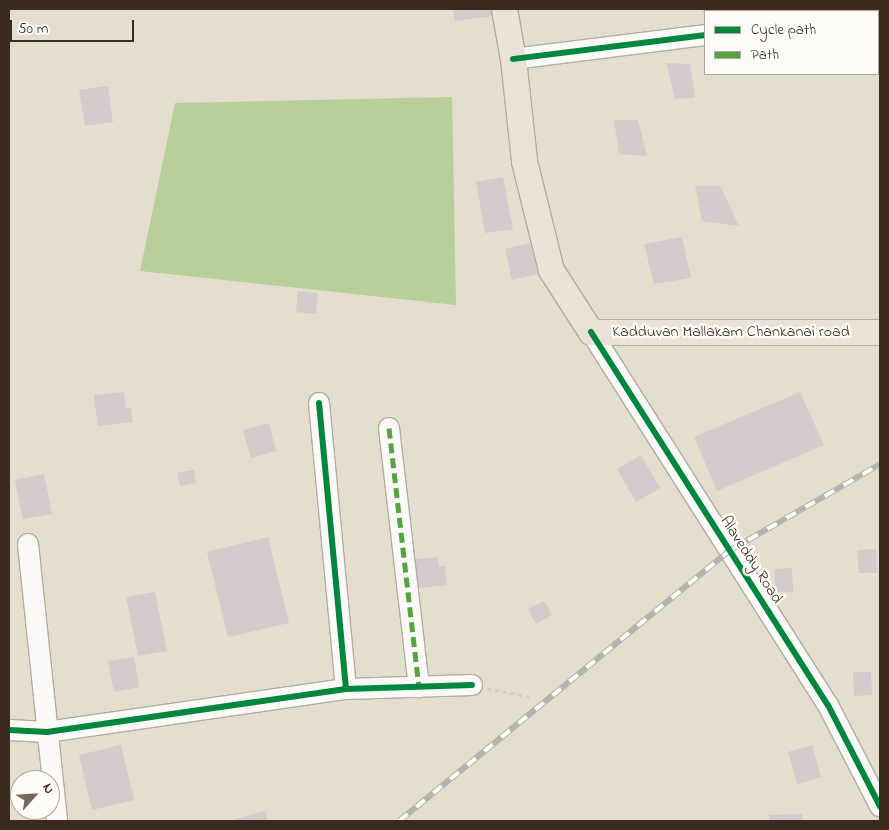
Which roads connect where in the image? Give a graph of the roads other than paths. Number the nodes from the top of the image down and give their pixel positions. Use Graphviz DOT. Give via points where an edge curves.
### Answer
graph roads {
  1 [pos="504,9"];
  2 [pos="704,35"];
  3 [pos="513,59"];
  4 [pos="591,332"];
  5 [pos="880,332"];
  6 [pos="320,403"];
  7 [pos="389,428"];
  8 [pos="28,544"];
  9 [pos="472,685"];
  10 [pos="419,687"];
  11 [pos="346,689"];
  12 [pos="9,730"];
  13 [pos="47,732"];
  14 [pos="880,806"];
  15 [pos="57,821"];
  1 -- 3 [label="main road, Kadduvan Mallakam Chankanai road"];
  2 -- 3 [label="street"];
  3 -- 4 [label="main road, Kadduvan Mallakam Chankanai road" via="524,161 551,270"];
  4 -- 5 [label="main road, Kadduvan Mallakam Chankanai road"];
  4 -- 14 [label="street, Alaveddy Road" via="828,705"];
  6 -- 11 [label="street"];
  7 -- 10 [label="street"];
  8 -- 13 [label="street"];
  9 -- 10 [label="street"];
  10 -- 11 [label="street"];
  11 -- 13 [label="street"];
  12 -- 13 [label="street"];
  13 -- 15 [label="street"];
}
